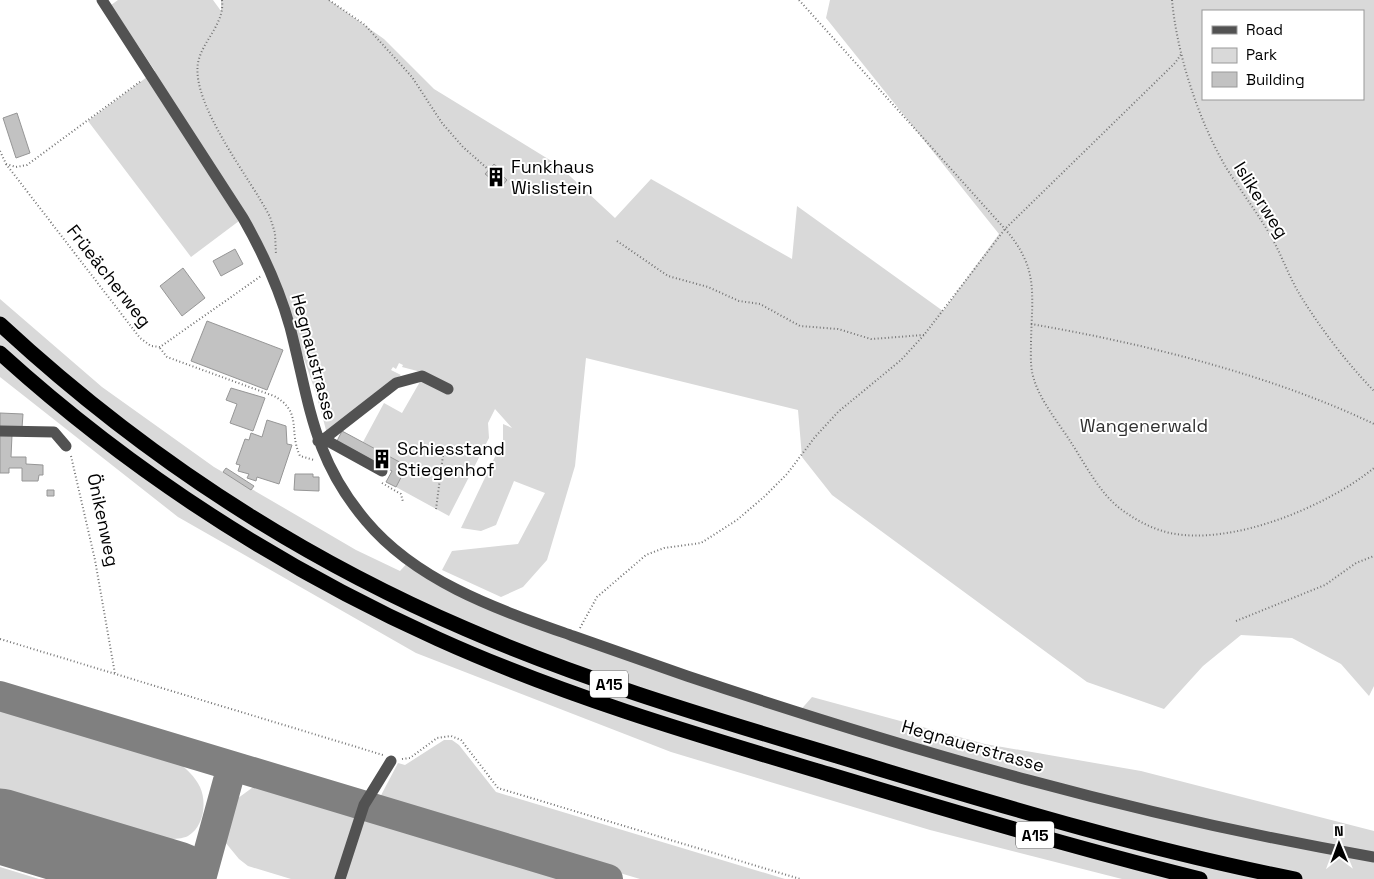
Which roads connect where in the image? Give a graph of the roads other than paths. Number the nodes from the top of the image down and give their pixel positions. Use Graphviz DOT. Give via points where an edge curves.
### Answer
graph roads {
  1 [pos="102,0"];
  2 [pos="0,324"];
  3 [pos="0,353"];
  4 [pos="448,389"];
  5 [pos="0,431"];
  6 [pos="321,440"];
  7 [pos="66,446"];
  8 [pos="382,471"];
  9 [pos="574,636"];
  10 [pos="391,761"];
  11 [pos="1374,857"];
  12 [pos="340,879"];
  13 [pos="1200,879"];
  14 [pos="1295,879"];
  1 -- 6 [label="street, Hegnaustrasse" via="243,218 269,267 290,328 307,404"];
  2 -- 14 [label="highway, A15" via="107,416 230,503 335,565 466,629 592,678 861,763 1107,835"];
  3 -- 13 [label="highway, A15" via="103,439 190,501 310,575 438,639 560,688 733,745 1028,833"];
  4 -- 6 [label="street" via="422,376 396,383"];
  5 -- 7 [label="street" via="54,432"];
  6 -- 8 [label="street"];
  6 -- 9 [label="street, Hegnaustrasse" via="326,460 338,482 369,525 409,561 487,604"];
  9 -- 11 [label="street, Hegnauerstrasse" via="798,713 1022,779 1183,819"];
  10 -- 12 [label="street" via="364,805"];
}
